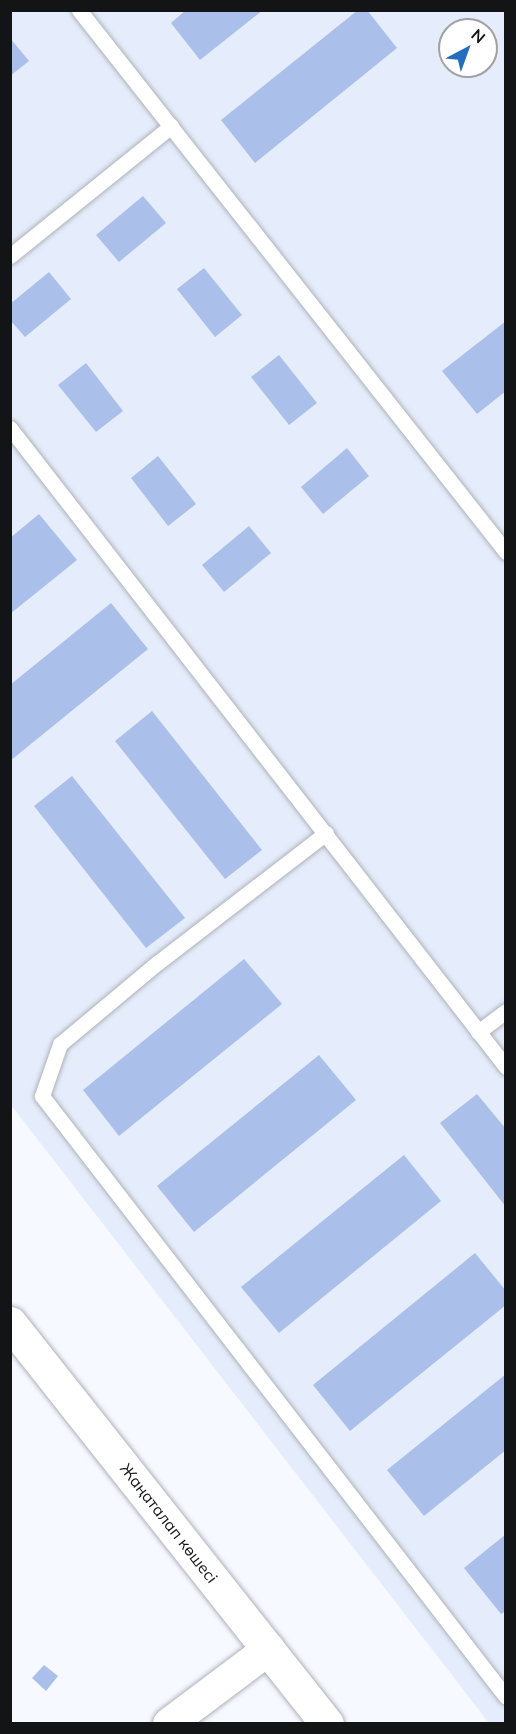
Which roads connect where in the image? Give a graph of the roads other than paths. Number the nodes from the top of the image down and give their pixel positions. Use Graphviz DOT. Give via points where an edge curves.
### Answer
graph roads {
  1 [pos="79,10"];
  2 [pos="171,126"];
  3 [pos="10,256"];
  4 [pos="10,428"];
  5 [pos="506,552"];
  6 [pos="326,833"];
  7 [pos="506,1011"];
  8 [pos="478,1032"];
  9 [pos="506,1067"];
  10 [pos="10,1323"];
  11 [pos="269,1649"];
  12 [pos="506,1697"];
  13 [pos="169,1724"];
  14 [pos="327,1724"];
  1 -- 2 [label="lane"];
  2 -- 3 [label="lane"];
  2 -- 5 [label="lane"];
  4 -- 6 [label="lane"];
  6 -- 8 [label="lane"];
  6 -- 12 [label="lane" via="157,963 60,1044 42,1096"];
  7 -- 8 [label="lane"];
  8 -- 9 [label="lane"];
  10 -- 11 [label="main road, Жаңаталап көшесі"];
  11 -- 13 [label="street"];
  11 -- 14 [label="main road, Жаңаталап көшесі"];
}
